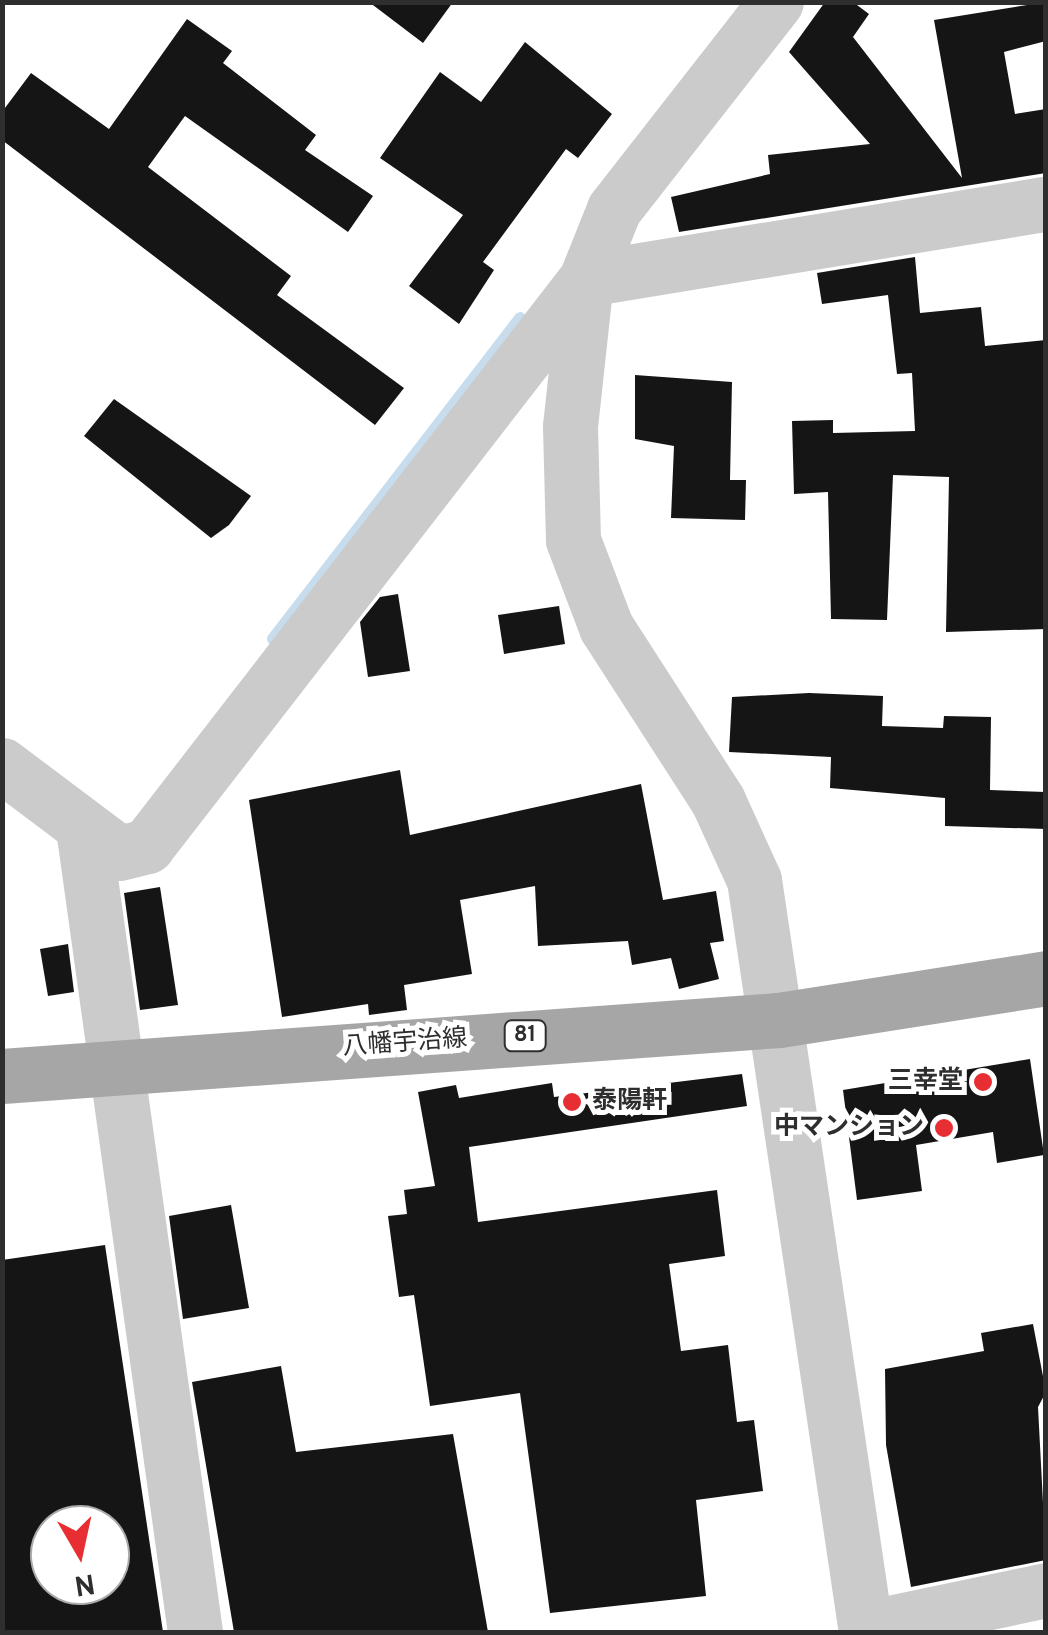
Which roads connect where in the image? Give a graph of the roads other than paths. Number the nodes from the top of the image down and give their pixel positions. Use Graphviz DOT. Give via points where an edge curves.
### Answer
graph roads {
  1 [pos="776,2"];
  2 [pos="1046,204"];
  3 [pos="586,279"];
  4 [pos="2,766"];
  5 [pos="82,828"];
  6 [pos="1046,978"];
  7 [pos="779,1020"];
  8 [pos="116,1064"];
  9 [pos="2,1076"];
  10 [pos="1046,1590"];
  11 [pos="866,1630"];
  12 [pos="195,1632"];
  1 -- 3 [label="street" via="614,208"];
  2 -- 3 [label="street"];
  3 -- 5 [label="street" via="146,846 119,853"];
  3 -- 7 [label="street" via="570,426 573,540 606,627 718,801 754,880"];
  4 -- 5 [label="street"];
  5 -- 8 [label="street"];
  6 -- 7 [label="main road, 八幡宇治線 / 81"];
  7 -- 8 [label="main road, 八幡宇治線 / 81"];
  7 -- 11 [label="street"];
  8 -- 9 [label="main road, 八幡宇治線 / 81"];
  8 -- 12 [label="street"];
  10 -- 11 [label="street"];
}
